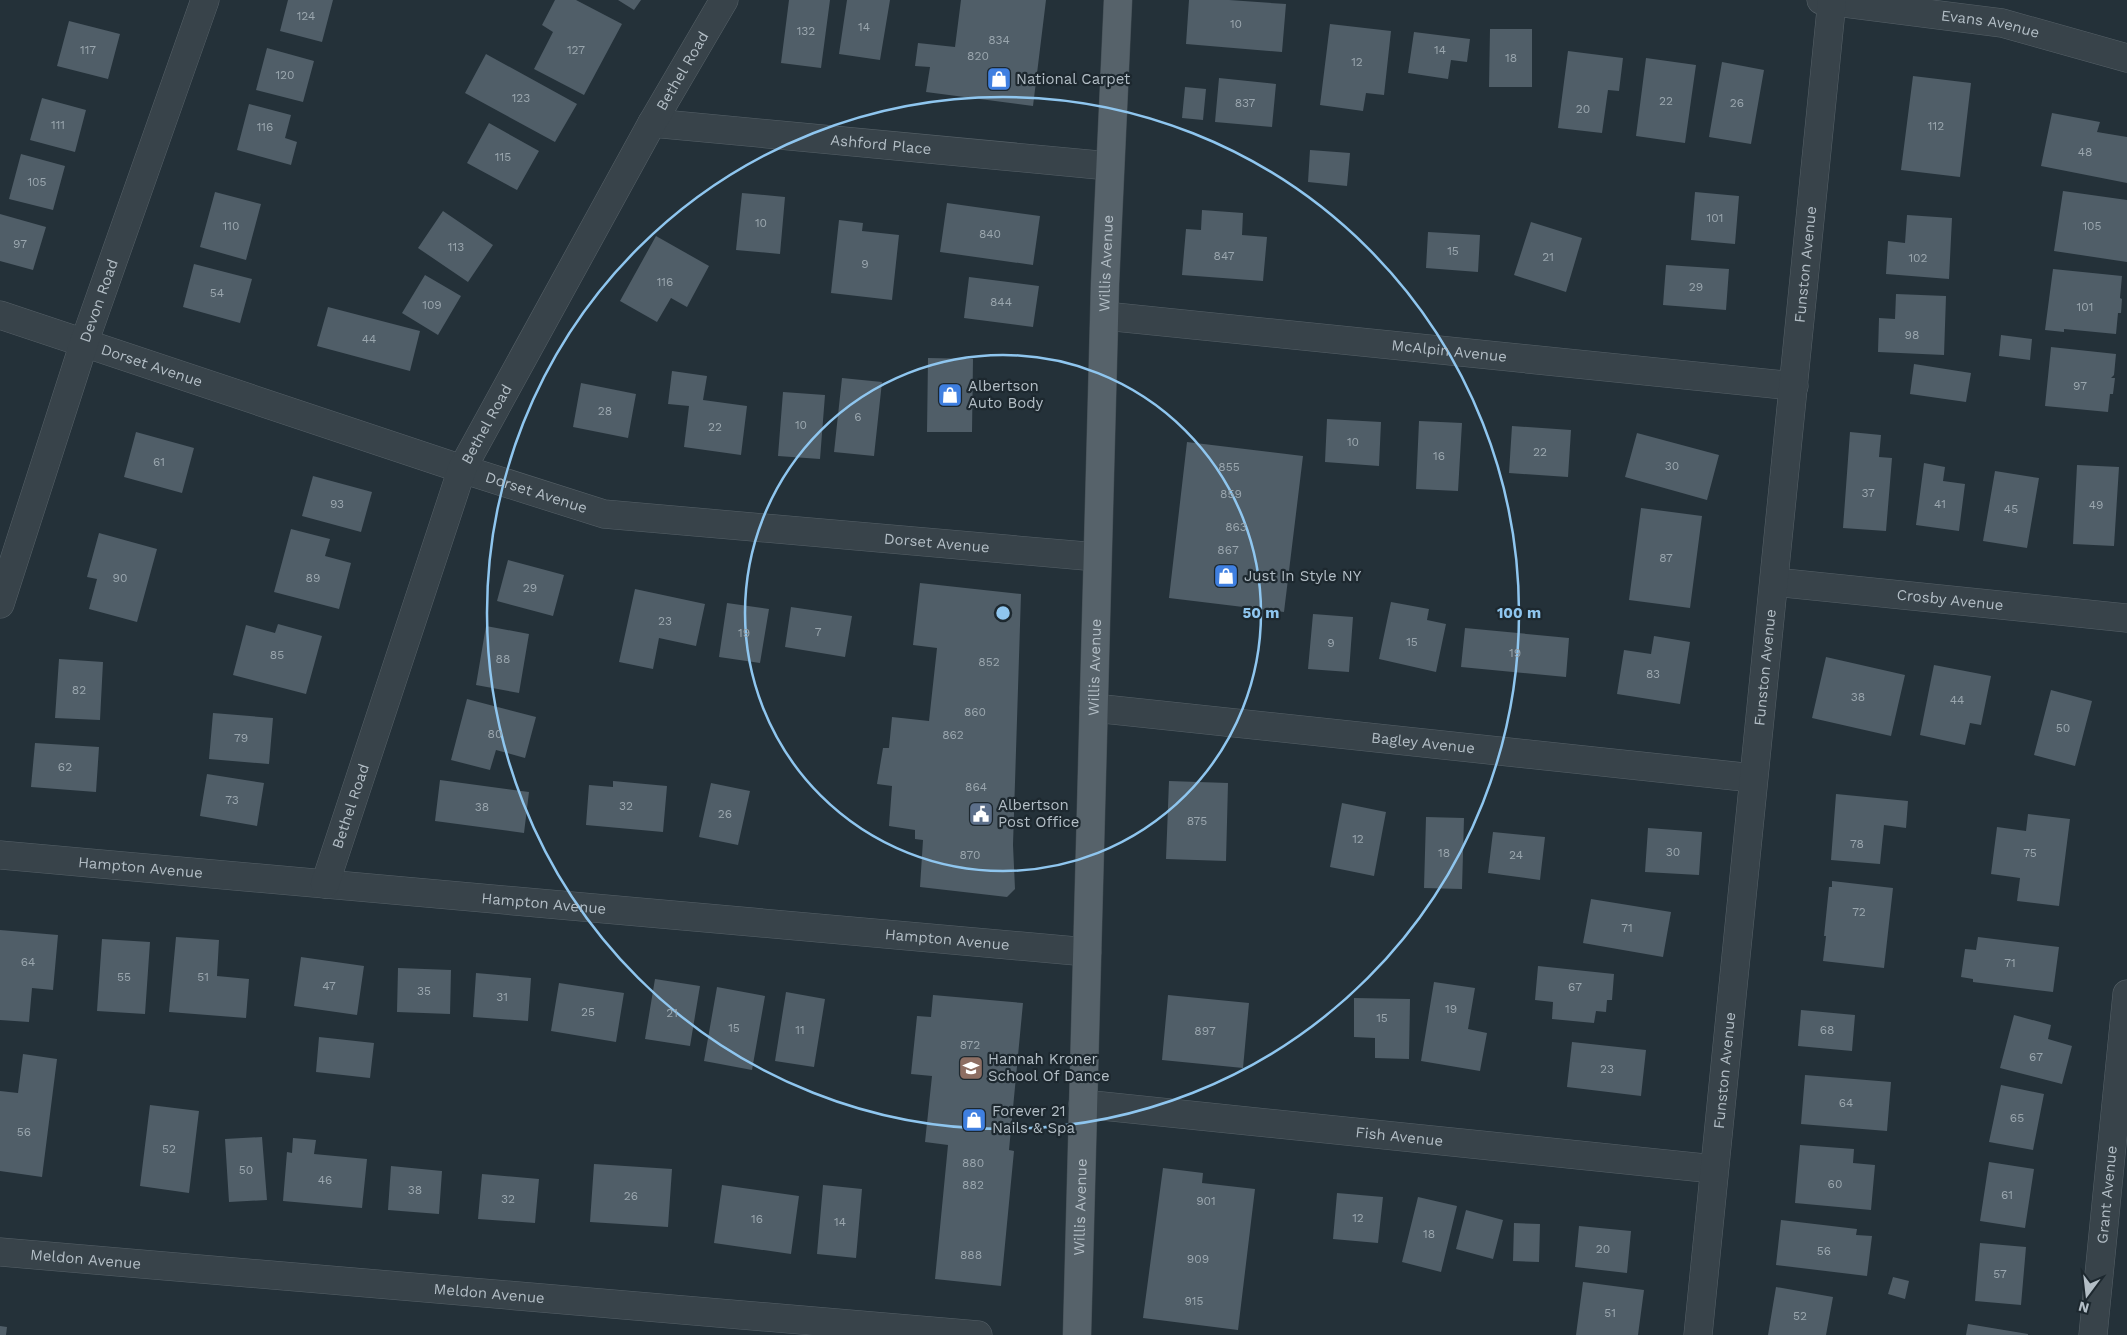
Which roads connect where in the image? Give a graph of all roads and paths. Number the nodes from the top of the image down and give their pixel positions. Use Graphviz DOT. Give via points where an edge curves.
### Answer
graph roads {
  1 [pos="205,0"];
  2 [pos="724,0"];
  3 [pos="1118,0"];
  4 [pos="1828,0"];
  5 [pos="2127,58"];
  6 [pos="652,123"];
  7 [pos="1109,166"];
  8 [pos="0,315"];
  9 [pos="1105,316"];
  10 [pos="84,343"];
  11 [pos="1794,386"];
  12 [pos="462,469"];
  13 [pos="1097,557"];
  14 [pos="1775,582"];
  15 [pos="0,604"];
  16 [pos="2127,618"];
  17 [pos="1094,708"];
  18 [pos="1752,778"];
  19 [pos="0,855"];
  20 [pos="325,884"];
  21 [pos="1087,952"];
  22 [pos="2127,994"];
  23 [pos="1083,1104"];
  24 [pos="1714,1169"];
  25 [pos="0,1252"];
  26 [pos="978,1335"];
  27 [pos="1077,1335"];
  28 [pos="1698,1335"];
  29 [pos="2093,1335"];
  1 -- 10 [label="street, Devon Road"];
  2 -- 6 [label="street, Bethel Road"];
  3 -- 7 [label="main road, Willis Avenue"];
  4 -- 5 [label="street, Evans Avenue" via="2002,23"];
  4 -- 11 [label="street, Funston Avenue"];
  6 -- 7 [label="street, Ashford Place"];
  6 -- 12 [label="street, Bethel Road"];
  7 -- 9 [label="main road, Willis Avenue"];
  8 -- 10 [label="street, Dorset Avenue"];
  9 -- 11 [label="street, McAlpin Avenue"];
  9 -- 13 [label="main road, Willis Avenue"];
  10 -- 12 [label="street, Dorset Avenue"];
  10 -- 15 [label="street, Devon Road"];
  11 -- 14 [label="street, Funston Avenue"];
  12 -- 13 [label="street, Dorset Avenue" via="604,514"];
  12 -- 20 [label="street, Bethel Road"];
  13 -- 17 [label="main road, Willis Avenue"];
  14 -- 16 [label="street, Crosby Avenue"];
  14 -- 18 [label="street, Funston Avenue"];
  17 -- 18 [label="street, Bagley Avenue"];
  17 -- 21 [label="main road, Willis Avenue"];
  18 -- 24 [label="street, Funston Avenue"];
  19 -- 20 [label="street, Hampton Avenue"];
  20 -- 21 [label="street, Hampton Avenue"];
  21 -- 23 [label="main road, Willis Avenue"];
  22 -- 29 [label="street, Grant Avenue"];
  23 -- 24 [label="street, Fish Avenue"];
  23 -- 27 [label="main road, Willis Avenue"];
  24 -- 28 [label="street, Funston Avenue"];
  25 -- 26 [label="street, Meldon Avenue"];
}
